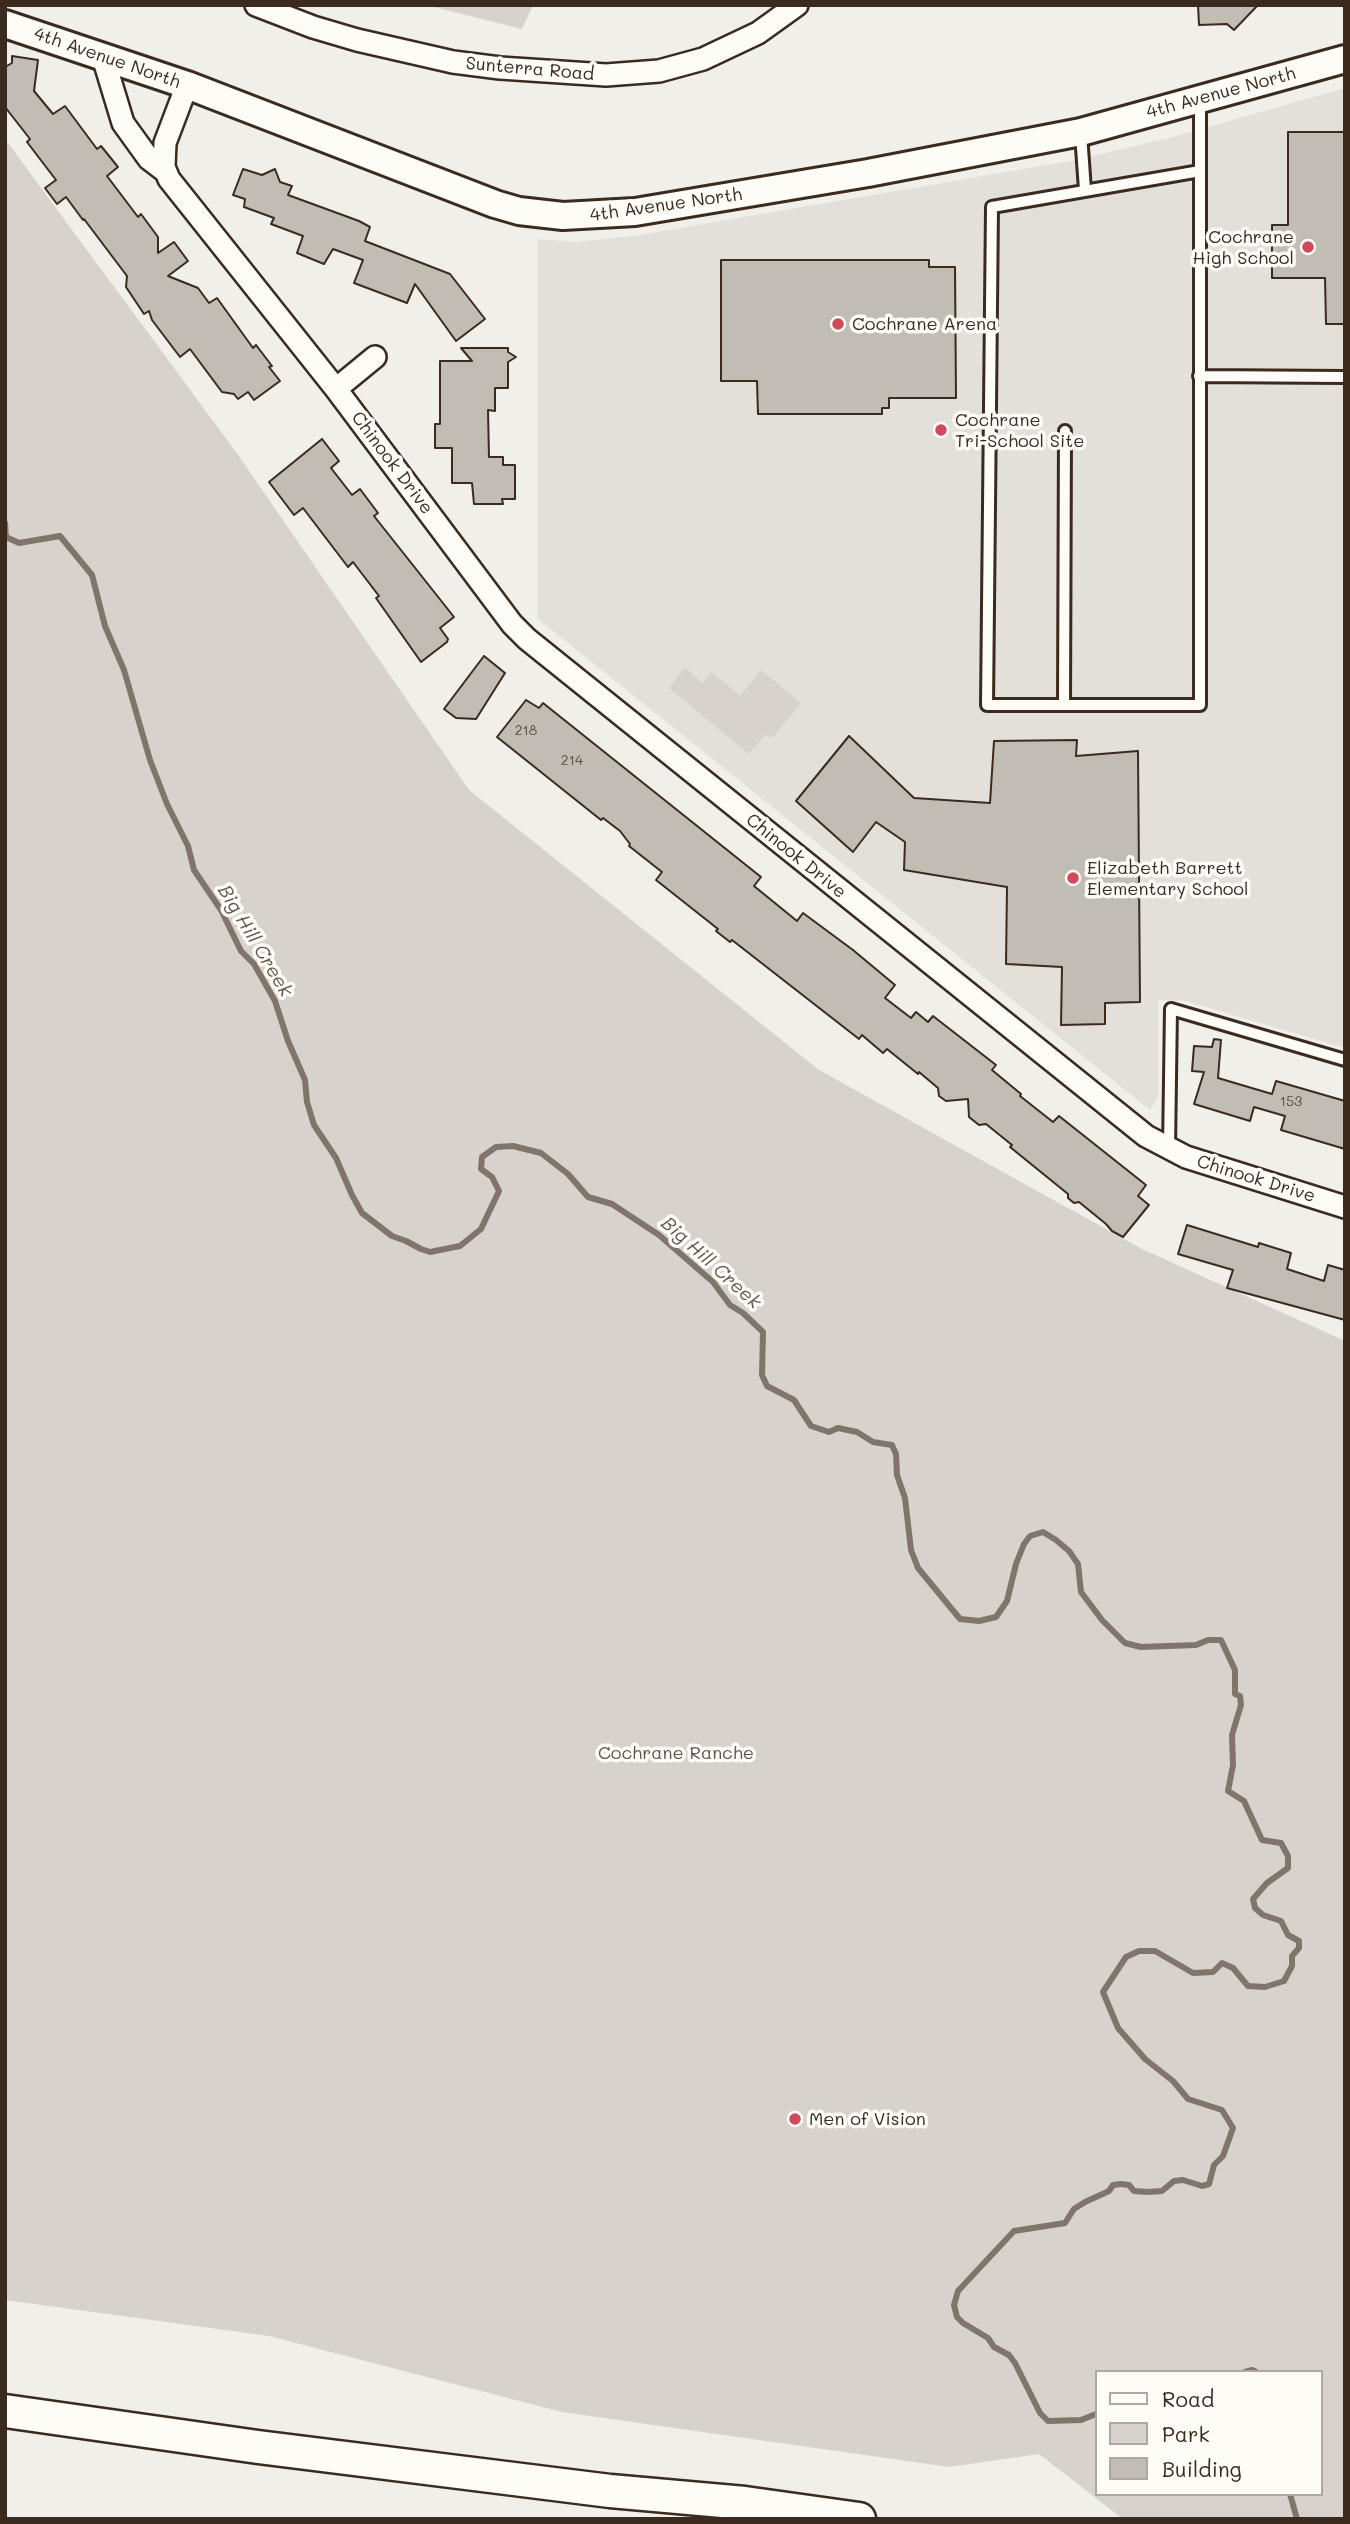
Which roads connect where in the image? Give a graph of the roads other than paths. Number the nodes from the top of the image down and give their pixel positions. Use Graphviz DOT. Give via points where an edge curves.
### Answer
graph roads {
  1 [pos="256,5"];
  2 [pos="797,5"];
  3 [pos="5,24"];
  4 [pos="103,57"];
  5 [pos="1345,59"];
  6 [pos="187,85"];
  7 [pos="1200,100"];
  8 [pos="1081,131"];
  9 [pos="1200,171"];
  10 [pos="166,172"];
  11 [pos="1085,190"];
  12 [pos="376,357"];
  13 [pos="1199,376"];
  14 [pos="1345,377"];
  15 [pos="336,389"];
  16 [pos="1065,431"];
  17 [pos="1064,705"];
  18 [pos="1345,1060"];
  19 [pos="1169,1149"];
  20 [pos="1345,1206"];
  21 [pos="5,2411"];
  22 [pos="859,2519"];
  1 -- 2 [label="street, Sunterra Road" via="357,40 453,62 606,75 659,71 703,59 758,33"];
  3 -- 4 [label="street, 4th Avenue North"];
  4 -- 6 [label="street, 4th Avenue North"];
  4 -- 10 [label="street, Chinook Drive" via="126,129 149,159"];
  5 -- 7 [label="street, 4th Avenue North"];
  6 -- 8 [label="street, 4th Avenue North" via="495,204 563,216 635,212"];
  6 -- 10 [label="street" via="165,143"];
  7 -- 8 [label="street, 4th Avenue North"];
  7 -- 9 [label="lane"];
  8 -- 11 [label="lane"];
  9 -- 11 [label="lane"];
  9 -- 13 [label="lane"];
  10 -- 15 [label="street, Chinook Drive"];
  11 -- 17 [label="lane" via="992,207 987,705"];
  12 -- 15 [label="street"];
  13 -- 14 [label="lane"];
  13 -- 17 [label="lane" via="1200,705"];
  15 -- 19 [label="street, Chinook Drive" via="527,639 1136,1128"];
  16 -- 17 [label="lane"];
  18 -- 19 [label="lane" via="1171,1009"];
  19 -- 20 [label="street, Chinook Drive"];
  21 -- 22 [label="main road" via="258,2447"];
}
